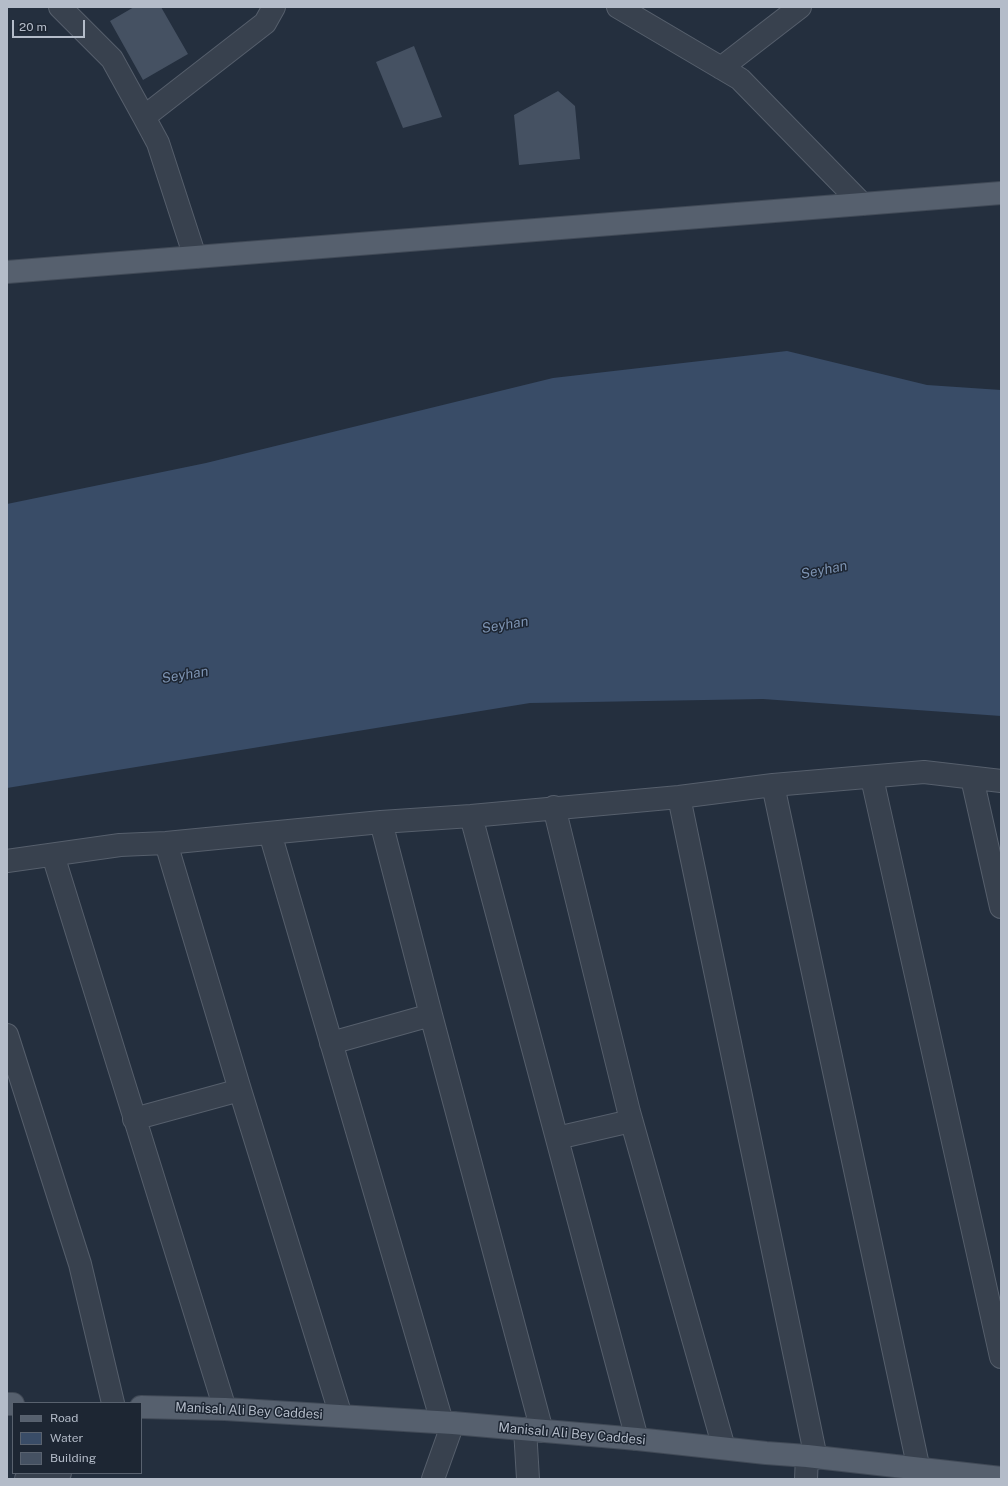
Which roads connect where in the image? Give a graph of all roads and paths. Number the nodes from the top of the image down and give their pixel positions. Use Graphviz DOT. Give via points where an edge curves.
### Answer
graph roads {
  1 [pos="60,7"];
  2 [pos="274,7"];
  3 [pos="618,7"];
  4 [pos="800,7"];
  5 [pos="721,68"];
  6 [pos="144,117"];
  7 [pos="1001,193"];
  8 [pos="862,204"];
  9 [pos="195,257"];
  10 [pos="7,272"];
  11 [pos="872,778"];
  12 [pos="972,778"];
  13 [pos="1001,782"];
  14 [pos="773,785"];
  15 [pos="679,797"];
  16 [pos="554,807"];
  17 [pos="471,816"];
  18 [pos="381,822"];
  19 [pos="270,833"];
  20 [pos="166,843"];
  21 [pos="53,855"];
  22 [pos="7,861"];
  23 [pos="1001,906"];
  24 [pos="431,1015"];
  25 [pos="7,1035"];
  26 [pos="331,1043"];
  27 [pos="240,1090"];
  28 [pos="134,1119"];
  29 [pos="632,1121"];
  30 [pos="557,1138"];
  31 [pos="1001,1357"];
  32 [pos="113,1402"];
  33 [pos="142,1406"];
  34 [pos="225,1409"];
  35 [pos="341,1416"];
  36 [pos="448,1423"];
  37 [pos="534,1430"];
  38 [pos="637,1439"];
  39 [pos="724,1448"];
  40 [pos="812,1457"];
  41 [pos="919,1470"];
  42 [pos="54,1474"];
  43 [pos="1001,1478"];
  44 [pos="26,1479"];
  45 [pos="433,1479"];
  46 [pos="528,1479"];
  47 [pos="806,1479"];
  1 -- 6 [label="street" via="112,59"];
  2 -- 6 [label="street" via="265,23"];
  3 -- 5 [label="street"];
  4 -- 5 [label="street"];
  5 -- 8 [label="street" via="740,79"];
  6 -- 9 [label="street" via="158,143"];
  7 -- 8 [label="main road"];
  8 -- 9 [label="main road"];
  9 -- 10 [label="main road"];
  11 -- 12 [label="street" via="924,772"];
  11 -- 14 [label="street"];
  11 -- 31 [label="street"];
  12 -- 13 [label="street"];
  12 -- 23 [label="street"];
  14 -- 15 [label="street"];
  14 -- 41 [label="street"];
  15 -- 16 [label="street"];
  15 -- 40 [label="street"];
  16 -- 17 [label="street"];
  16 -- 29 [label="street"];
  17 -- 18 [label="street"];
  17 -- 30 [label="street"];
  18 -- 19 [label="street"];
  18 -- 24 [label="street"];
  19 -- 20 [label="street"];
  19 -- 26 [label="street"];
  20 -- 21 [label="street" via="120,845"];
  20 -- 27 [label="street"];
  21 -- 22 [label="street"];
  21 -- 28 [label="street"];
  24 -- 26 [label="street"];
  24 -- 37 [label="street"];
  25 -- 32 [label="street" via="80,1264"];
  26 -- 36 [label="street"];
  27 -- 28 [label="street"];
  27 -- 35 [label="street"];
  28 -- 34 [label="street"];
  29 -- 30 [label="street"];
  29 -- 39 [label="street"];
  30 -- 38 [label="street"];
  33 -- 34 [label="main road, Manisalı Ali Bey Caddesi"];
  34 -- 35 [label="main road, Manisalı Ali Bey Caddesi"];
  35 -- 36 [label="main road, Manisalı Ali Bey Caddesi"];
  36 -- 37 [label="main road, Manisalı Ali Bey Caddesi"];
  36 -- 45 [label="street"];
  37 -- 38 [label="main road, Manisalı Ali Bey Caddesi"];
  37 -- 46 [label="street"];
  38 -- 39 [label="main road, Manisalı Ali Bey Caddesi"];
  39 -- 40 [label="main road, Manisalı Ali Bey Caddesi"];
  40 -- 41 [label="main road, Manisalı Ali Bey Caddesi"];
  40 -- 47 [label="street"];
  41 -- 43 [label="main road, Manisalı Ali Bey Caddesi"];
  42 -- 44 [label="street"];
}
